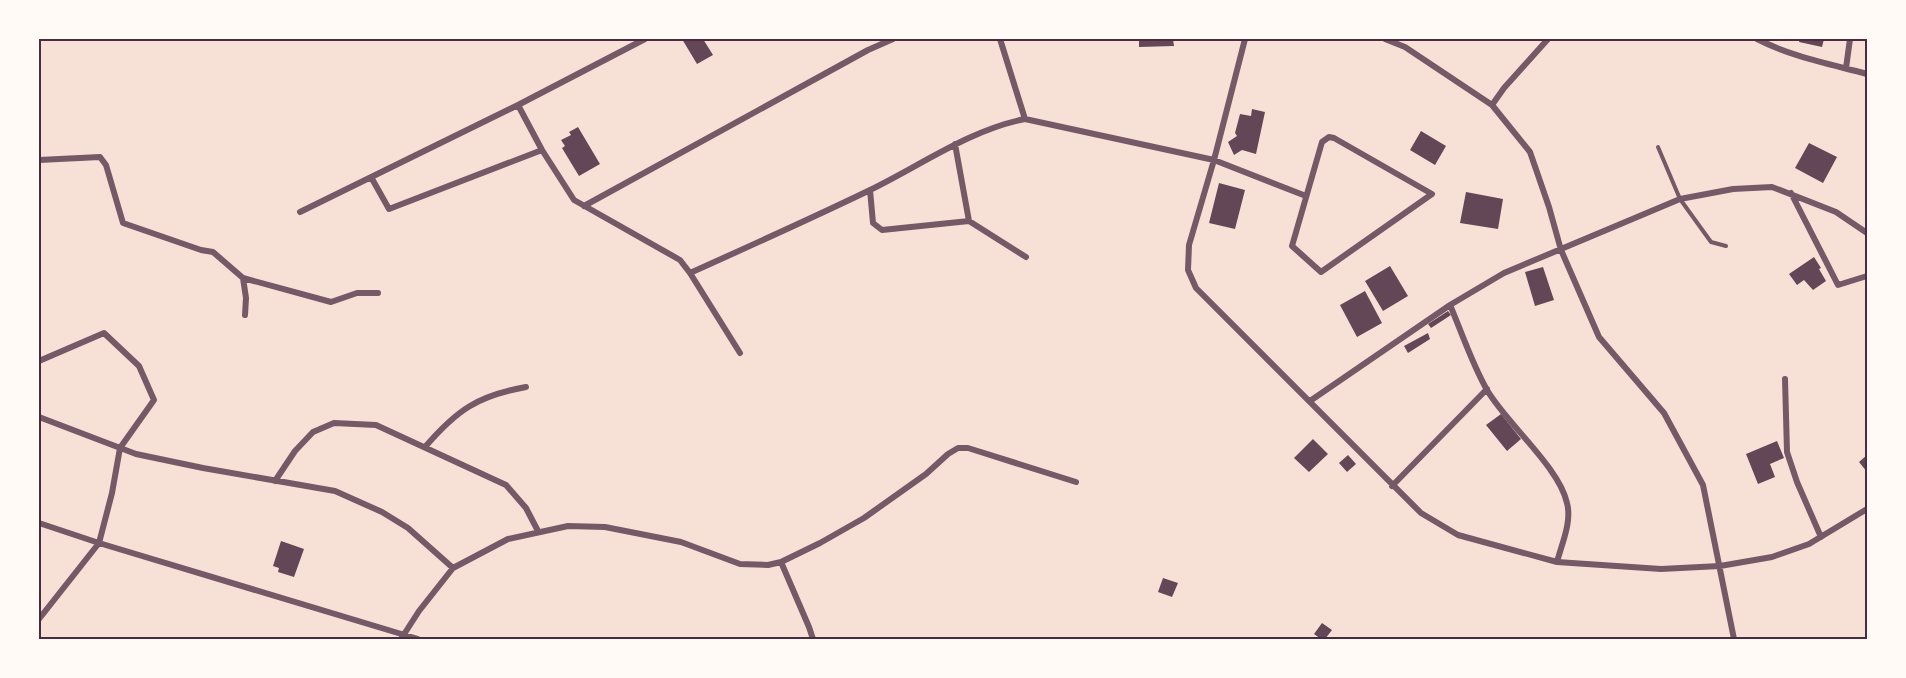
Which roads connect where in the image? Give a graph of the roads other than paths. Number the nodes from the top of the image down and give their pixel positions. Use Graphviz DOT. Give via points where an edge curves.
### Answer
graph roads {
  1 [pos="645,39"];
  2 [pos="893,39"];
  3 [pos="1000,39"];
  4 [pos="1245,39"];
  5 [pos="1385,39"];
  6 [pos="1548,39"];
  7 [pos="1758,39"];
  8 [pos="1850,39"];
  9 [pos="1846,68"];
  10 [pos="1867,74"];
  11 [pos="518,105"];
  12 [pos="1492,105"];
  13 [pos="1025,119"];
  14 [pos="955,144"];
  15 [pos="1658,147"];
  16 [pos="542,150"];
  17 [pos="39,160"];
  18 [pos="1214,160"];
  19 [pos="371,177"];
  20 [pos="870,190"];
  21 [pos="1791,193"];
  22 [pos="1305,195"];
  23 [pos="1680,199"];
  24 [pos="584,206"];
  25 [pos="300,212"];
  26 [pos="969,221"];
  27 [pos="1867,233"];
  28 [pos="1725,246"];
  29 [pos="1561,250"];
  30 [pos="1026,257"];
  31 [pos="690,273"];
  32 [pos="1867,276"];
  33 [pos="243,278"];
  34 [pos="378,293"];
  35 [pos="1450,305"];
  36 [pos="245,315"];
  37 [pos="740,353"];
  38 [pos="39,361"];
  39 [pos="1785,379"];
  40 [pos="526,387"];
  41 [pos="1487,389"];
  42 [pos="1310,401"];
  43 [pos="39,417"];
  44 [pos="425,447"];
  45 [pos="120,448"];
  46 [pos="276,481"];
  47 [pos="1076,482"];
  48 [pos="1392,486"];
  49 [pos="1867,509"];
  50 [pos="39,522"];
  51 [pos="538,531"];
  52 [pos="1821,537"];
  53 [pos="99,543"];
  54 [pos="781,562"];
  55 [pos="1557,562"];
  56 [pos="1720,566"];
  57 [pos="453,568"];
  58 [pos="39,619"];
  59 [pos="403,637"];
  60 [pos="418,639"];
  61 [pos="813,639"];
  62 [pos="1734,639"];
  1 -- 11 [label="street"];
  2 -- 24 [label="street"];
  3 -- 13 [label="street"];
  4 -- 18 [label="street"];
  5 -- 12 [label="street" via="1405,47"];
  6 -- 12 [label="street"];
  7 -- 9 [label="street" via="1773,48"];
  8 -- 9 [label="street"];
  9 -- 10 [label="street"];
  11 -- 16 [label="street"];
  11 -- 19 [label="street"];
  12 -- 29 [label="street" via="1530,152"];
  13 -- 14 [label="street"];
  13 -- 18 [label="street"];
  14 -- 20 [label="street"];
  14 -- 26 [label="street"];
  15 -- 23 [label="lane"];
  16 -- 19 [label="street" via="389,209"];
  16 -- 24 [label="street" via="574,200"];
  17 -- 33 [label="street" via="100,157 106,165 123,223 213,252"];
  18 -- 22 [label="street"];
  18 -- 42 [label="street" via="1189,245 1188,270 1196,288"];
  19 -- 25 [label="street"];
  20 -- 26 [label="street" via="873,223 882,230"];
  20 -- 31 [label="street"];
  21 -- 23 [label="street" via="1772,187 1743,188"];
  21 -- 27 [label="street" via="1836,212"];
  21 -- 32 [label="street" via="1838,285"];
  22 -- 22 [label="street" via="1292,246 1321,272 1432,194 1329,137 1322,142"];
  23 -- 28 [label="lane" via="1711,242"];
  23 -- 29 [label="street"];
  24 -- 31 [label="street" via="680,260"];
  26 -- 30 [label="street"];
  29 -- 35 [label="street" via="1504,273"];
  29 -- 56 [label="street" via="1599,338 1664,413 1703,485"];
  31 -- 37 [label="street"];
  33 -- 34 [label="street" via="331,302 357,293"];
  33 -- 36 [label="street"];
  35 -- 41 [label="street"];
  35 -- 42 [label="street"];
  38 -- 45 [label="street" via="104,333 139,366 154,400"];
  39 -- 52 [label="street" via="1787,452"];
  40 -- 44 [label="street" via="499,392 474,403 446,423"];
  41 -- 48 [label="street"];
  41 -- 55 [label="street" via="1558,482 1567,503 1568,524"];
  42 -- 48 [label="street"];
  43 -- 45 [label="street"];
  44 -- 46 [label="street" via="376,425 334,423 313,432 294,450"];
  44 -- 51 [label="street" via="506,485"];
  45 -- 46 [label="street" via="160,460"];
  45 -- 53 [label="street"];
  46 -- 57 [label="street" via="335,491 382,512 408,528"];
  47 -- 54 [label="street" via="958,448 864,518"];
  48 -- 55 [label="street" via="1421,513 1458,535"];
  49 -- 52 [label="street"];
  50 -- 53 [label="street"];
  51 -- 54 [label="street" via="568,526 605,527 681,542 740,564"];
  51 -- 57 [label="street" via="508,539"];
  52 -- 56 [label="street" via="1772,557"];
  53 -- 58 [label="street"];
  53 -- 59 [label="street"];
  54 -- 61 [label="street"];
  55 -- 56 [label="street" via="1661,569"];
  56 -- 62 [label="street"];
  57 -- 59 [label="street"];
  59 -- 60 [label="street"];
}
